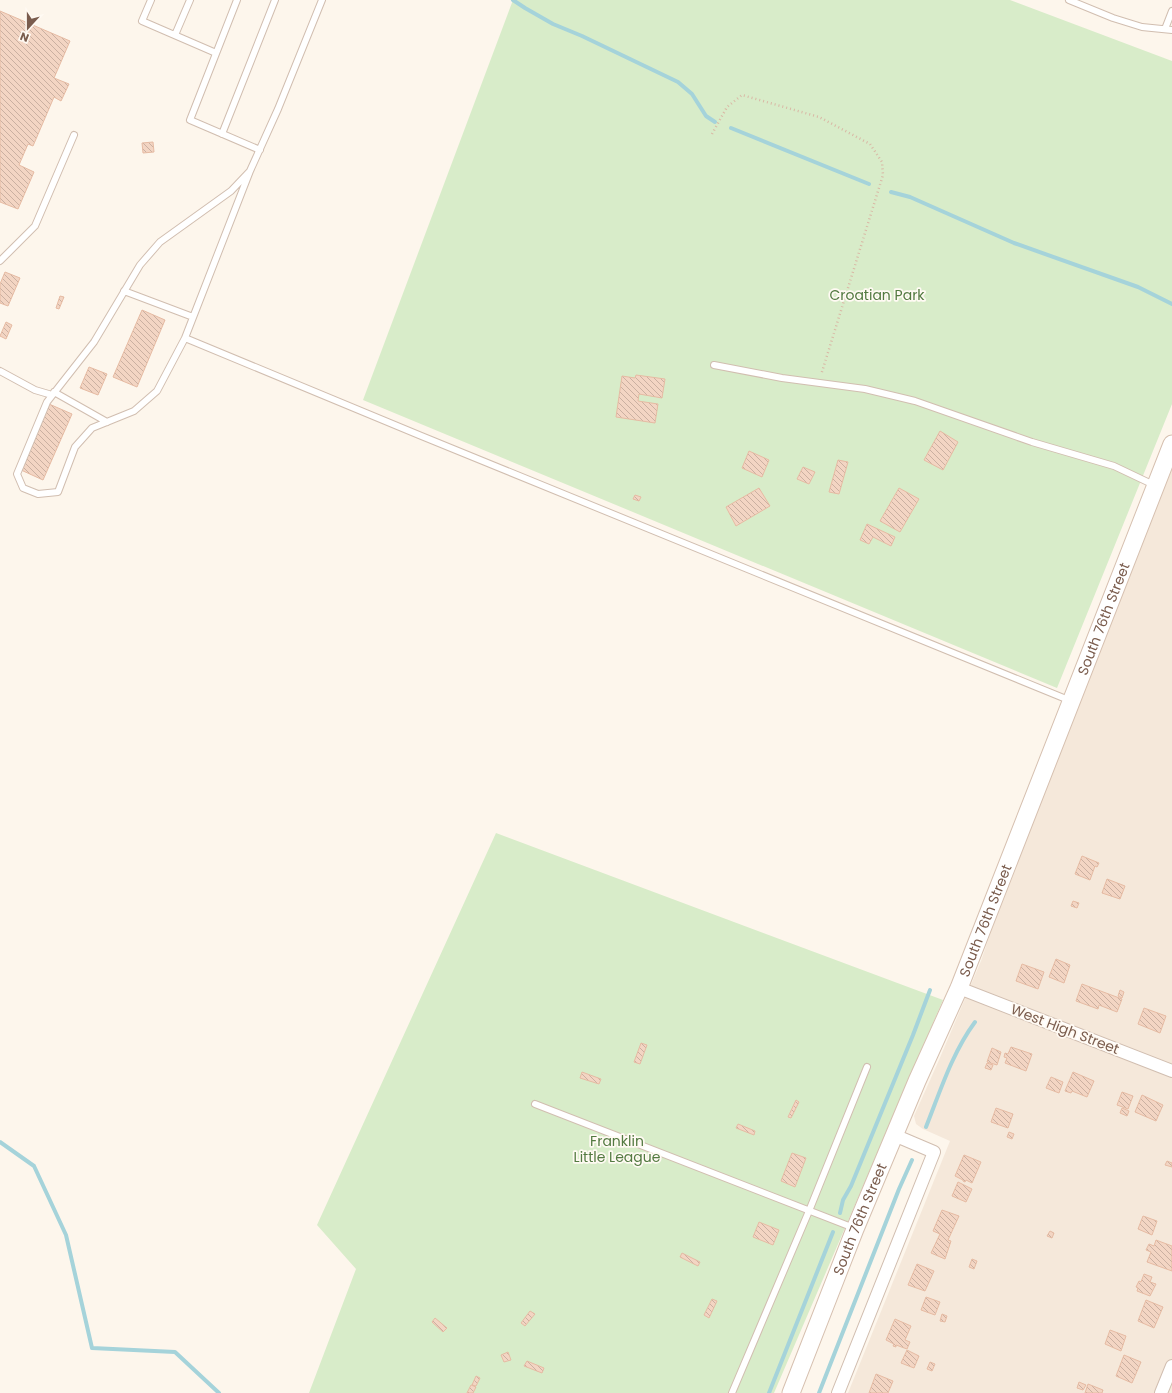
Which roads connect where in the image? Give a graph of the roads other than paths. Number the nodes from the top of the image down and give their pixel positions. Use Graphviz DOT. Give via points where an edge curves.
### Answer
graph roads {
  1 [pos="151,0"];
  2 [pos="190,0"];
  3 [pos="237,0"];
  4 [pos="275,0"];
  5 [pos="322,0"];
  6 [pos="1069,0"];
  7 [pos="1172,11"];
  8 [pos="1165,29"];
  9 [pos="1172,30"];
  10 [pos="175,35"];
  11 [pos="216,53"];
  12 [pos="222,134"];
  13 [pos="74,135"];
  14 [pos="260,150"];
  15 [pos="250,171"];
  16 [pos="0,260"];
  17 [pos="124,292"];
  18 [pos="193,317"];
  19 [pos="185,338"];
  20 [pos="714,365"];
  21 [pos="0,371"];
  22 [pos="53,393"];
  23 [pos="107,422"];
  24 [pos="1172,444"];
  25 [pos="1156,486"];
  26 [pos="1071,701"];
  27 [pos="959,988"];
  28 [pos="867,1067"];
  29 [pos="1172,1071"];
  30 [pos="535,1104"];
  31 [pos="894,1135"];
  32 [pos="809,1211"];
  33 [pos="855,1229"];
  34 [pos="1172,1366"];
  35 [pos="732,1393"];
  36 [pos="791,1393"];
  37 [pos="838,1393"];
  38 [pos="1161,1393"];
  1 -- 10 [label="lane" via="142,21"];
  2 -- 10 [label="lane"];
  3 -- 11 [label="lane"];
  4 -- 12 [label="lane"];
  5 -- 14 [label="lane"];
  6 -- 8 [label="lane" via="1142,27"];
  7 -- 8 [label="lane"];
  8 -- 9 [label="lane"];
  10 -- 11 [label="lane"];
  11 -- 12 [label="lane" via="190,120"];
  12 -- 14 [label="lane"];
  13 -- 16 [label="lane" via="35,226"];
  14 -- 15 [label="lane"];
  15 -- 17 [label="lane" via="231,191 160,242 140,265"];
  15 -- 18 [label="lane"];
  17 -- 18 [label="lane"];
  17 -- 22 [label="lane" via="94,342"];
  18 -- 19 [label="lane"];
  19 -- 23 [label="lane" via="157,391 134,411"];
  19 -- 26 [label="lane"];
  20 -- 25 [label="lane" via="782,378 866,389 915,401 1032,442 1114,466"];
  21 -- 22 [label="lane" via="35,390"];
  22 -- 23 [label="lane"];
  22 -- 23 [label="lane" via="17,474 23,488 38,494 58,492 75,447 92,428"];
  24 -- 25 [label="main road, South 76th Street"];
  25 -- 26 [label="main road, South 76th Street"];
  26 -- 27 [label="main road, South 76th Street"];
  27 -- 29 [label="street, West High Street"];
  27 -- 31 [label="main road, South 76th Street"];
  28 -- 32 [label="lane"];
  30 -- 32 [label="lane"];
  31 -- 33 [label="main road, South 76th Street"];
  31 -- 37 [label="street" via="934,1152"];
  32 -- 33 [label="lane"];
  32 -- 35 [label="lane"];
  33 -- 36 [label="main road, South 76th Street"];
  34 -- 38 [label="street"];
}
